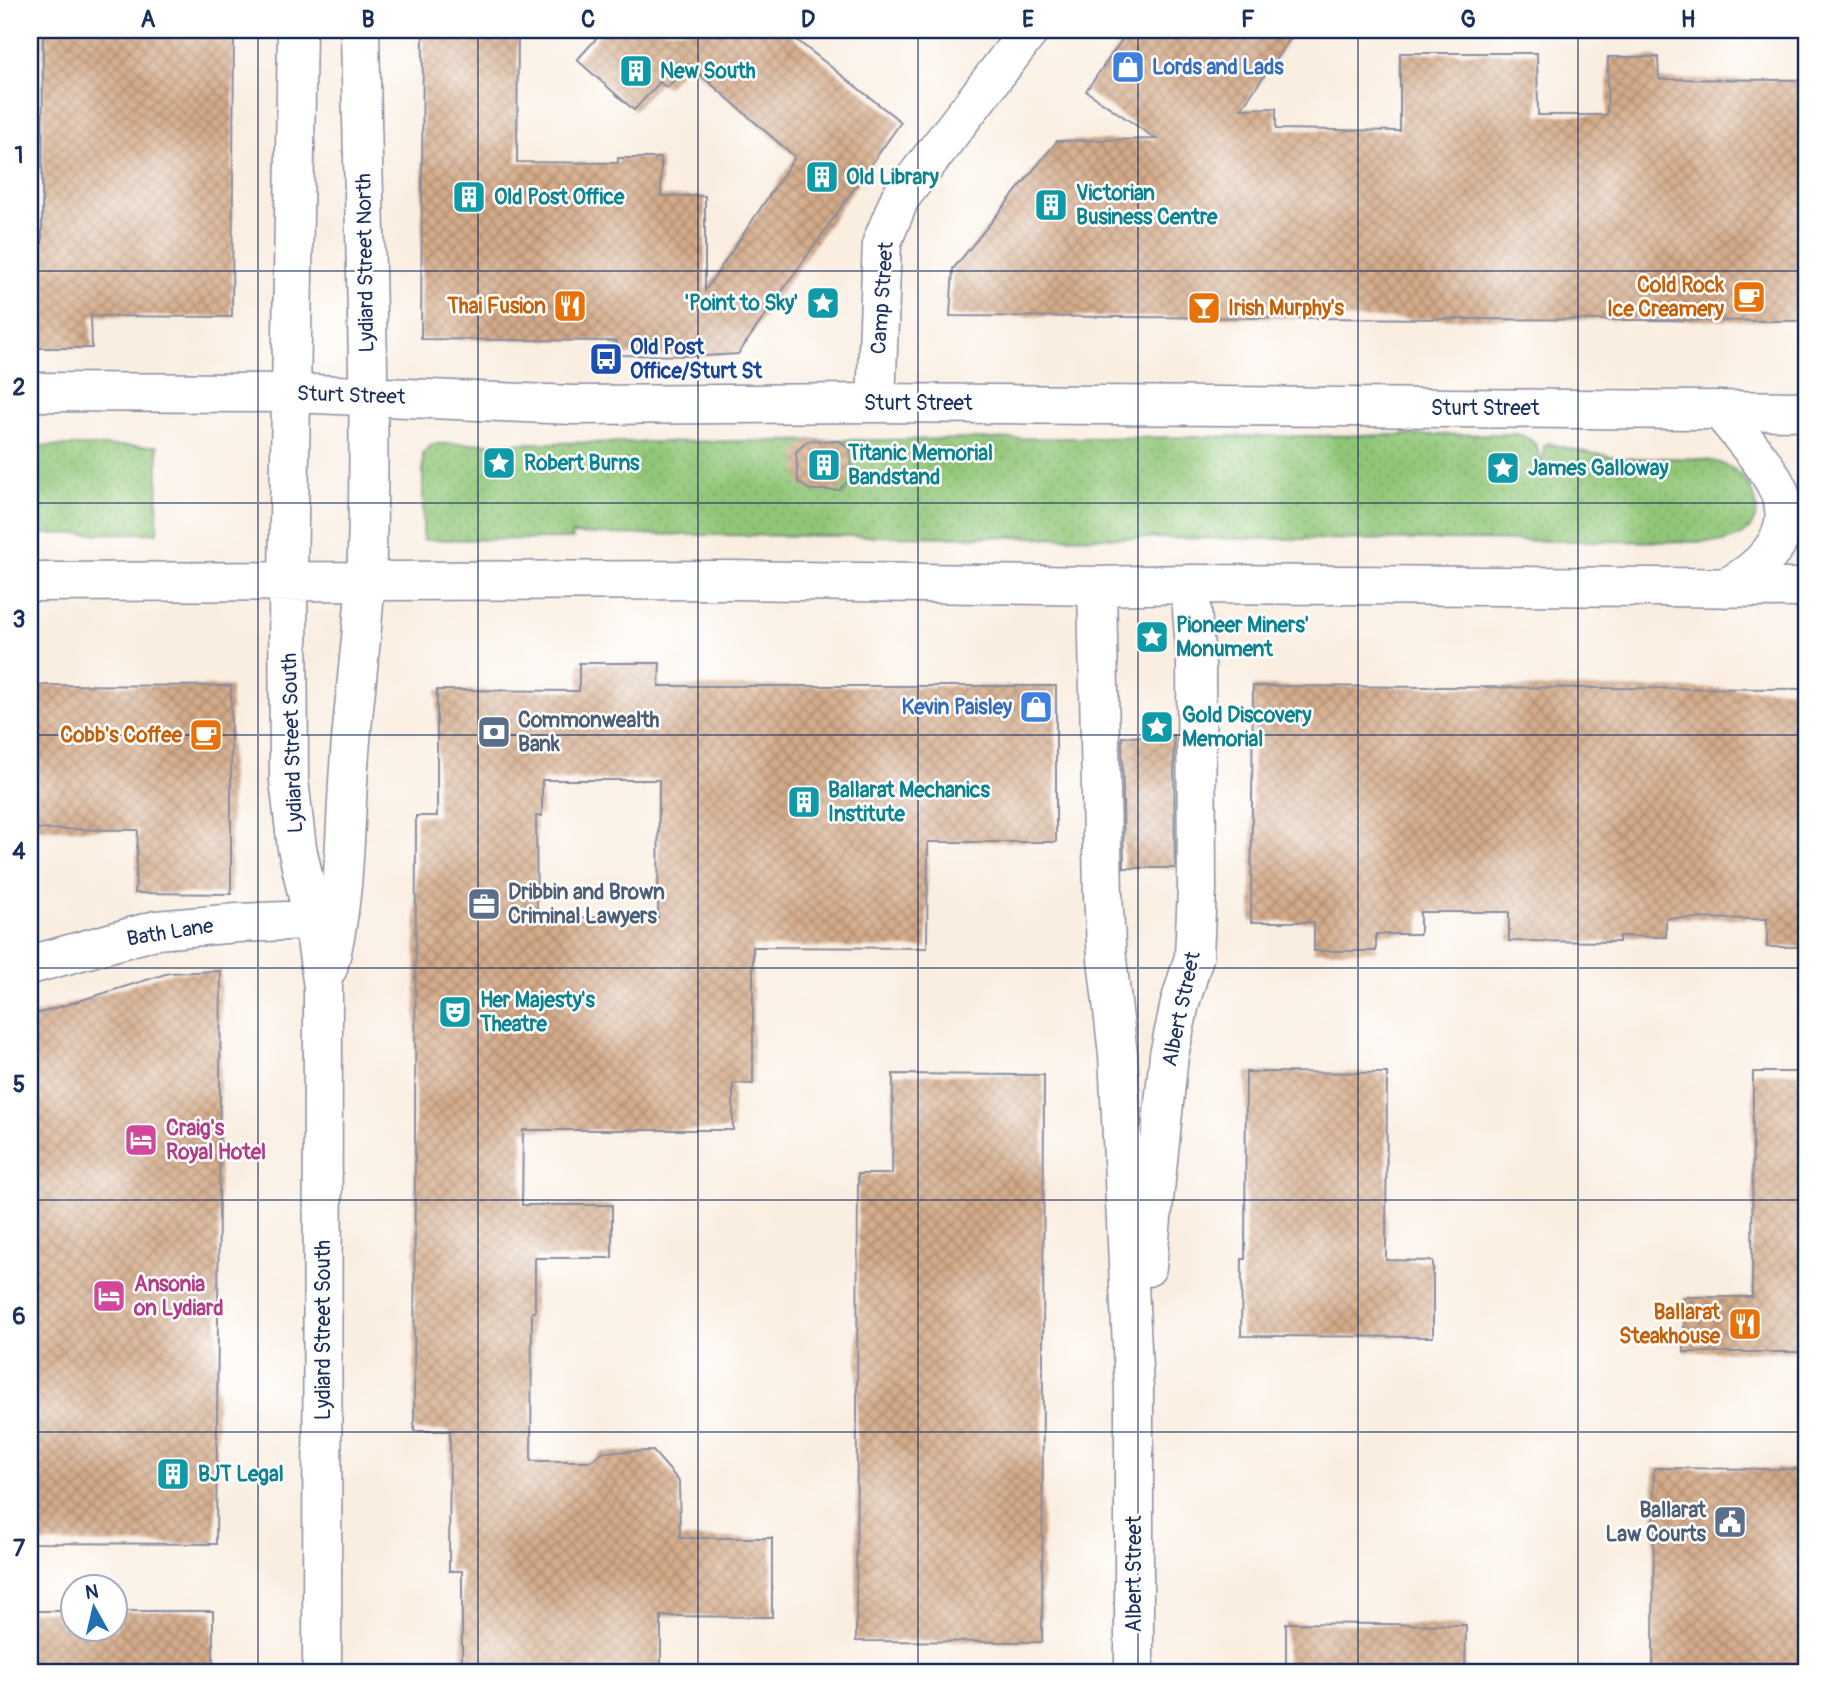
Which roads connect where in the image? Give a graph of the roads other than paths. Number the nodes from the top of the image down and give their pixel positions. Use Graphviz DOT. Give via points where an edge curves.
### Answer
graph roads {
  1 [pos="297,30"];
  2 [pos="360,30"];
  3 [pos="1030,30"];
  4 [pos="30,392"];
  5 [pos="291,393"];
  6 [pos="367,395"];
  7 [pos="876,402"];
  8 [pos="1720,410"];
  9 [pos="1806,411"];
  10 [pos="288,580"];
  11 [pos="365,581"];
  12 [pos="30,582"];
  13 [pos="1190,584"];
  14 [pos="1097,586"];
  15 [pos="1725,588"];
  16 [pos="1806,588"];
  17 [pos="326,920"];
  18 [pos="30,965"];
  19 [pos="1134,1390"];
  20 [pos="322,1673"];
  21 [pos="1134,1673"];
  1 -- 5 [label="street"];
  2 -- 6 [label="street, Lydiard Street North"];
  3 -- 7 [label="street, Camp Street" via="900,198 886,231 878,284"];
  4 -- 5 [label="street, Sturt Street"];
  5 -- 6 [label="street, Sturt Street"];
  5 -- 10 [label="street"];
  6 -- 7 [label="street, Sturt Street" via="573,405"];
  6 -- 11 [label="street, Lydiard Street North"];
  7 -- 8 [label="street, Sturt Street"];
  8 -- 9 [label="street, Sturt Street"];
  8 -- 15 [label="street" via="1773,481 1783,507 1772,552"];
  10 -- 11 [label="street"];
  10 -- 12 [label="street"];
  10 -- 17 [label="street, Lydiard Street South" via="290,800 297,848"];
  11 -- 14 [label="street" via="732,580"];
  11 -- 17 [label="street, Lydiard Street South" via="350,754"];
  13 -- 14 [label="street"];
  13 -- 15 [label="street"];
  13 -- 19 [label="street, Albert Street" via="1196,663 1194,957 1170,1055"];
  14 -- 19 [label="street, Albert Street" via="1102,895 1118,1054"];
  15 -- 16 [label="street"];
  17 -- 18 [label="street, Bath Lane" via="156,930"];
  17 -- 20 [label="street, Lydiard Street South"];
  19 -- 21 [label="street, Albert Street"];
}
